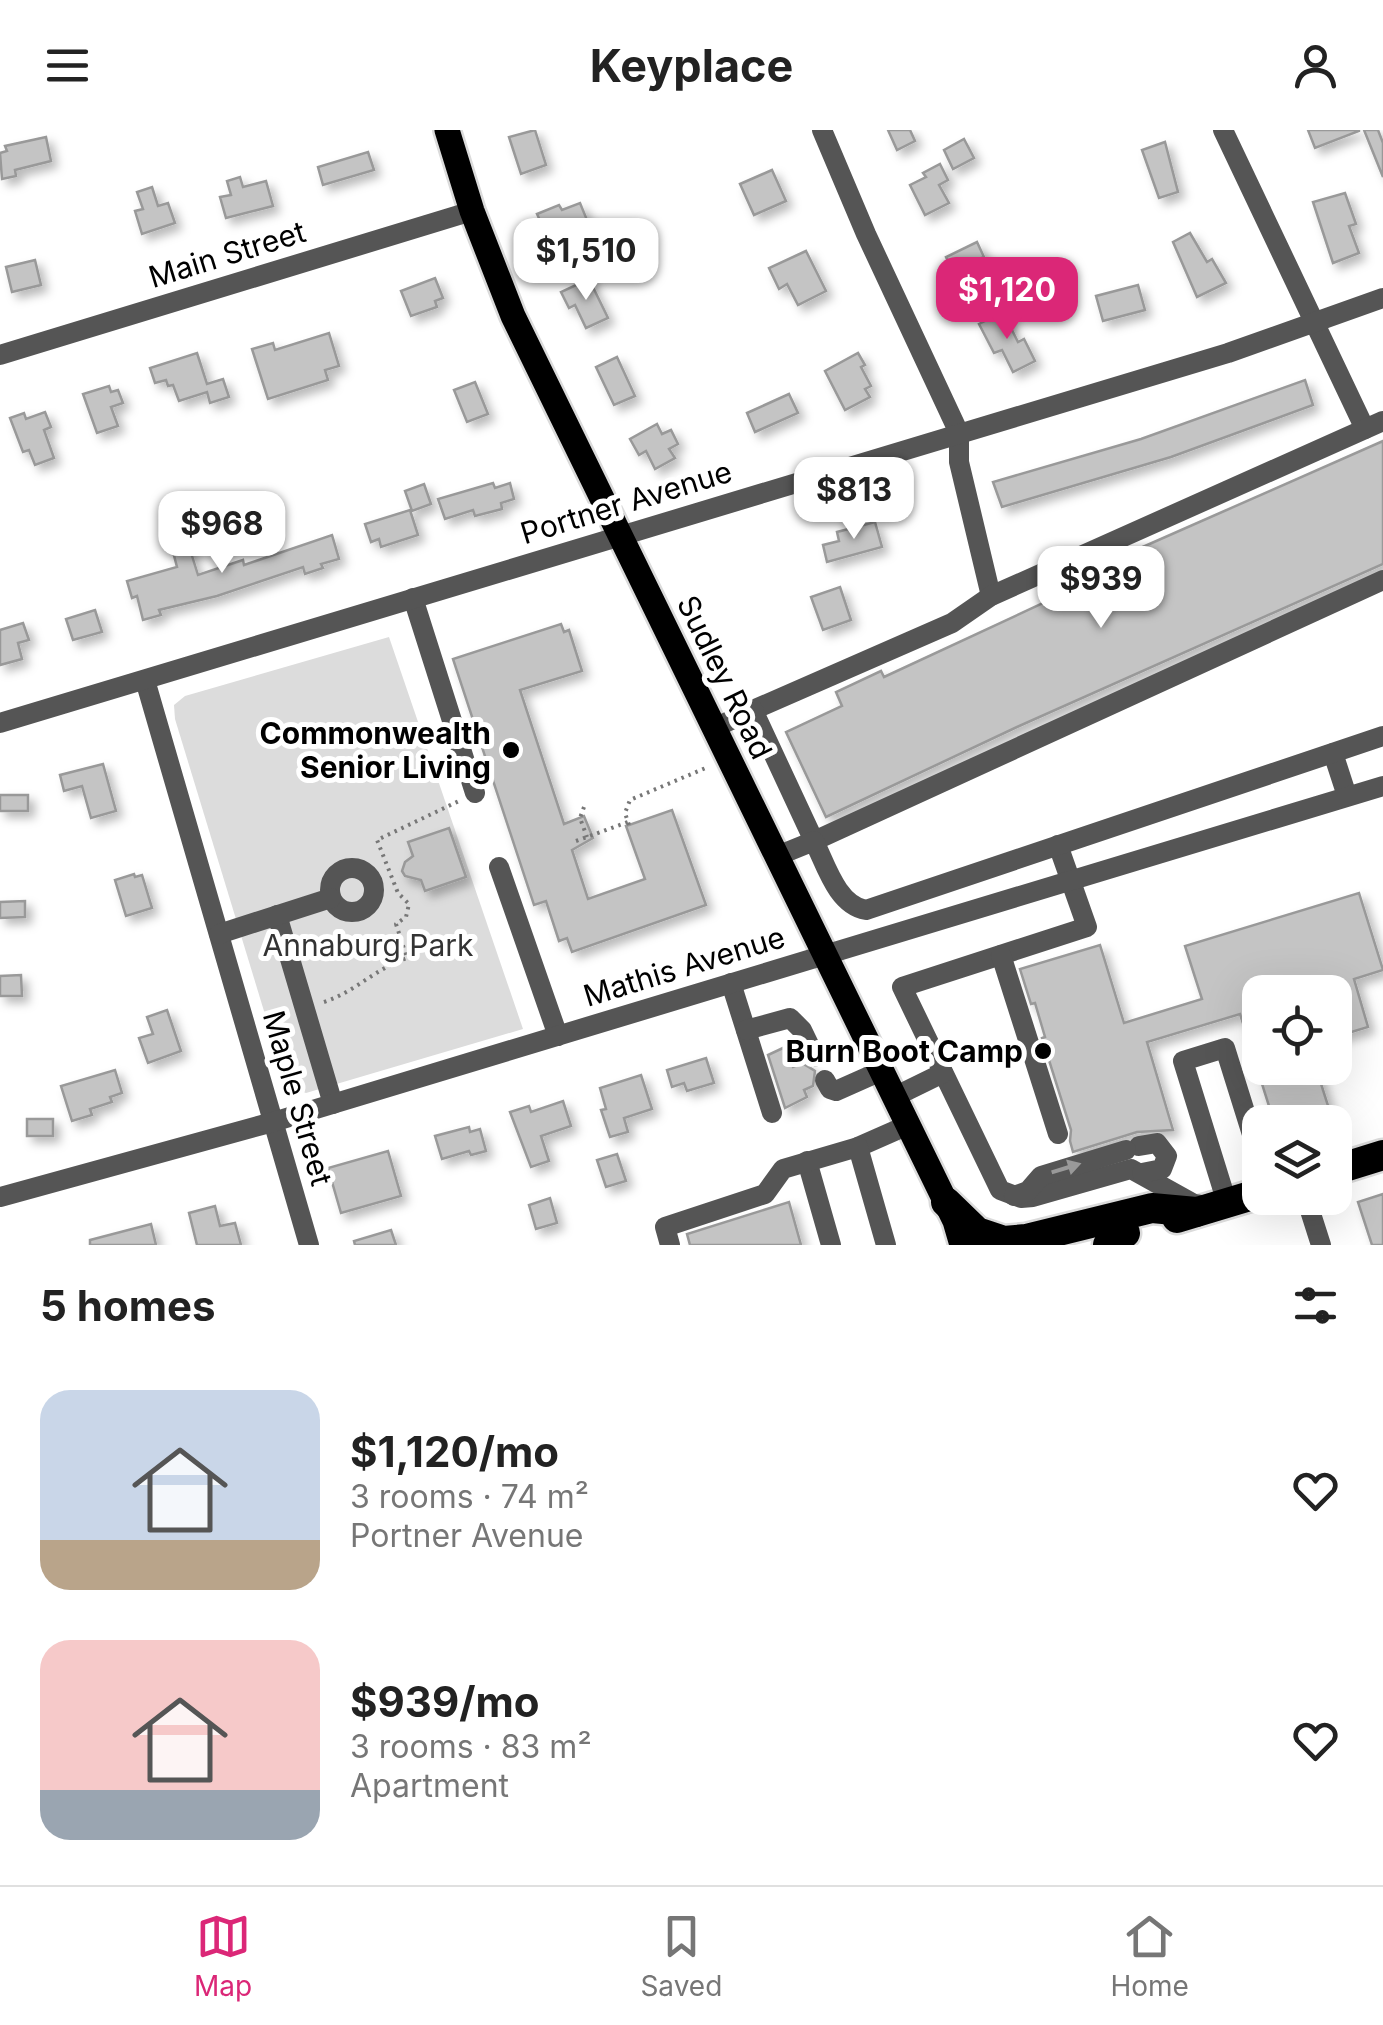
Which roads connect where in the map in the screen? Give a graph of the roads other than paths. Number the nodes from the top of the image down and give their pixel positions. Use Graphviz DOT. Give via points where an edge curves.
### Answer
graph roads {
  1 [pos="447,130"];
  2 [pos="822,130"];
  3 [pos="1223,130"];
  4 [pos="472,211"];
  5 [pos="1383,298"];
  6 [pos="1314,324"];
  7 [pos="0,355"];
  8 [pos="1374,425"];
  9 [pos="959,433"];
  10 [pos="619,535"];
  11 [pos="1383,580"];
  12 [pos="991,596"];
  13 [pos="413,598"];
  14 [pos="145,680"];
  15 [pos="753,710"];
  16 [pos="0,724"];
  17 [pos="714,728"];
  18 [pos="1383,736"];
  19 [pos="1333,753"];
  20 [pos="1383,786"];
  21 [pos="476,793"];
  22 [pos="1348,796"];
  23 [pos="814,841"];
  24 [pos="1058,846"];
  25 [pos="776,856"];
  26 [pos="499,867"];
  27 [pos="1071,880"];
  28 [pos="332,898"];
  29 [pos="278,916"];
  30 [pos="219,934"];
  31 [pos="824,955"];
  32 [pos="1002,955"];
  33 [pos="731,983"];
  34 [pos="746,1030"];
  35 [pos="558,1036"];
  36 [pos="815,1057"];
  37 [pos="882,1070"];
  38 [pos="943,1072"];
  39 [pos="825,1080"];
  40 [pos="894,1097"];
  41 [pos="333,1104"];
  42 [pos="1243,1105"];
  43 [pos="772,1113"];
  44 [pos="273,1122"];
  45 [pos="908,1125"];
  46 [pos="1058,1134"];
  47 [pos="858,1146"];
  48 [pos="1383,1155"];
  49 [pos="807,1161"];
  50 [pos="1352,1165"];
  51 [pos="0,1197"];
  52 [pos="1242,1198"];
  53 [pos="946,1202"];
  54 [pos="1213,1207"];
  55 [pos="1312,1215"];
  56 [pos="1116,1239"];
  57 [pos="309,1245"];
  58 [pos="670,1245"];
  59 [pos="832,1245"];
  60 [pos="886,1245"];
  61 [pos="962,1245"];
  62 [pos="1087,1245"];
  63 [pos="1322,1245"];
  1 -- 4 [label="main road, Sudley Road"];
  2 -- 9 [label="street"];
  3 -- 6 [label="street"];
  4 -- 7 [label="street, Main Street"];
  4 -- 10 [label="main road, Sudley Road" via="513,316"];
  5 -- 6 [label="street, Portner Avenue"];
  6 -- 8 [label="street"];
  6 -- 9 [label="street, Portner Avenue"];
  8 -- 12 [label="street"];
  9 -- 10 [label="street, Portner Avenue"];
  9 -- 12 [label="street" via="958,462"];
  10 -- 13 [label="street, Portner Avenue"];
  10 -- 17 [label="main road, Sudley Road"];
  11 -- 23 [label="street"];
  12 -- 15 [label="street" via="952,624"];
  13 -- 14 [label="street, Portner Avenue"];
  13 -- 21 [label="street"];
  14 -- 16 [label="street, Portner Avenue"];
  14 -- 30 [label="street, Maple Street"];
  15 -- 17 [label="street"];
  15 -- 23 [label="street"];
  17 -- 25 [label="main road, Sudley Road"];
  18 -- 19 [label="street"];
  19 -- 22 [label="street"];
  19 -- 24 [label="street"];
  20 -- 22 [label="street, Mathis Avenue"];
  22 -- 27 [label="street, Mathis Avenue"];
  23 -- 24 [label="street" via="845,901 866,910"];
  23 -- 25 [label="street"];
  24 -- 27 [label="street"];
  25 -- 31 [label="main road, Sudley Road"];
  26 -- 35 [label="street"];
  27 -- 31 [label="street, Mathis Avenue"];
  27 -- 32 [label="street" via="1087,927"];
  28 -- 29 [label="street"];
  29 -- 30 [label="street"];
  29 -- 41 [label="street"];
  30 -- 44 [label="street, Maple Street"];
  31 -- 33 [label="street, Mathis Avenue"];
  31 -- 37 [label="main road, Sudley Road"];
  32 -- 38 [label="street" via="902,987"];
  32 -- 46 [label="street"];
  33 -- 34 [label="street"];
  33 -- 35 [label="street, Mathis Avenue"];
  34 -- 36 [label="street" via="790,1018"];
  34 -- 43 [label="street"];
  35 -- 41 [label="street, Mathis Avenue"];
  37 -- 39 [label="street" via="836,1091"];
  37 -- 40 [label="main road, Sudley Road"];
  38 -- 40 [label="street"];
  38 -- 54 [label="street" via="996,1186 1012,1196 1038,1196 1133,1160 1194,1204"];
  40 -- 45 [label="main road, Sudley Road"];
  41 -- 44 [label="street, Mathis Avenue"];
  42 -- 54 [label="street" via="1225,1048 1183,1061"];
  44 -- 51 [label="street, Mathis Avenue"];
  44 -- 57 [label="street, Maple Street"];
  45 -- 47 [label="street"];
  45 -- 53 [label="main road, Sudley Road"];
  47 -- 49 [label="street"];
  47 -- 60 [label="street"];
  48 -- 50 [label="highway"];
  49 -- 58 [label="street" via="783,1169 765,1194 665,1227"];
  49 -- 59 [label="street"];
  52 -- 54 [label="highway"];
  53 -- 54 [label="highway" via="976,1232 1004,1241 1152,1208"];
  53 -- 61 [label="main road, Sudley Road"];
  54 -- 56 [label="highway"];
  55 -- 63 [label="street"];
  56 -- 62 [label="highway"];
}
